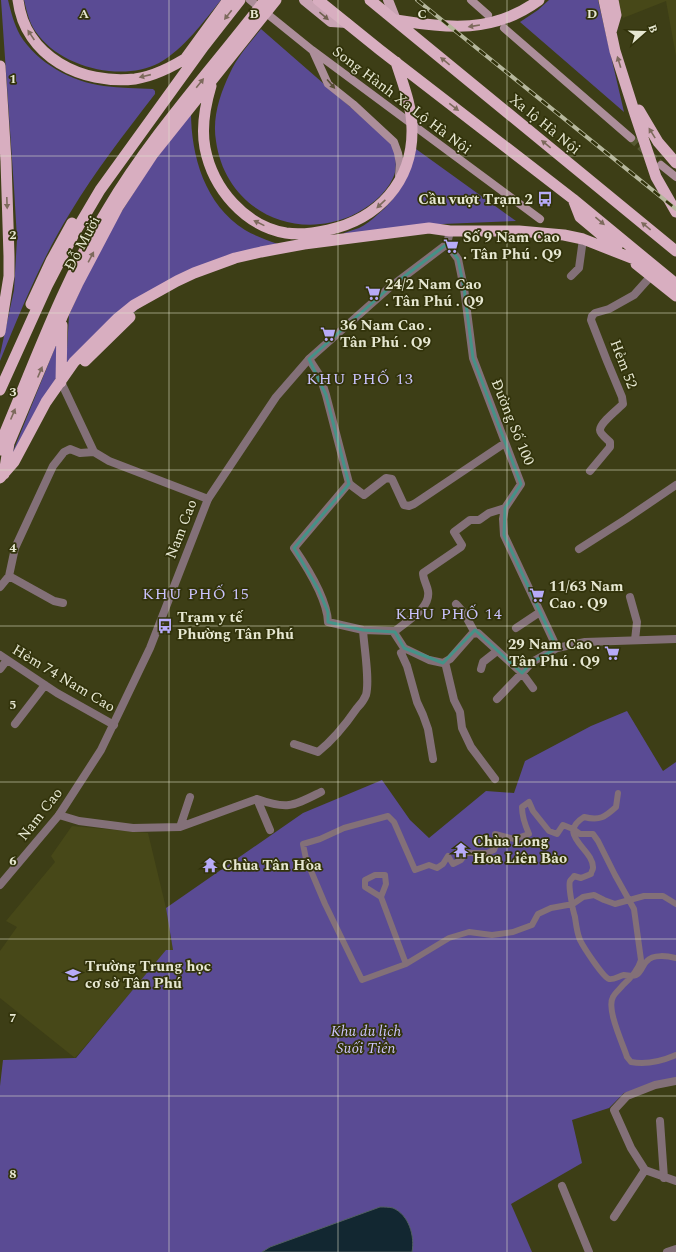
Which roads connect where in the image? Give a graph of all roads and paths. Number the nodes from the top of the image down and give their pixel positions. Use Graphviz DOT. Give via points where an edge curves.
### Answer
graph roads {
  1 [pos="18,0"];
  2 [pos="228,0"];
  3 [pos="240,0"];
  4 [pos="250,0"];
  5 [pos="265,0"];
  6 [pos="276,0"];
  7 [pos="304,0"];
  8 [pos="318,0"];
  9 [pos="370,0"];
  10 [pos="388,0"];
  11 [pos="471,0"];
  12 [pos="528,0"];
  13 [pos="539,0"];
  14 [pos="604,0"];
  15 [pos="613,0"];
  16 [pos="488,15"];
  17 [pos="396,20"];
  18 [pos="347,23"];
  19 [pos="213,27"];
  20 [pos="504,28"];
  21 [pos="611,33"];
  22 [pos="236,44"];
  23 [pos="204,46"];
  24 [pos="312,50"];
  25 [pos="186,58"];
  26 [pos="220,58"];
  27 [pos="396,62"];
  28 [pos="0,66"];
  29 [pos="213,80"];
  30 [pos="627,90"];
  31 [pos="631,138"];
  32 [pos="676,163"];
  33 [pos="662,165"];
  34 [pos="676,177"];
  35 [pos="398,183"];
  36 [pos="573,199"];
  37 [pos="676,212"];
  38 [pos="540,219"];
  39 [pos="450,231"];
  40 [pos="583,239"];
  41 [pos="447,244"];
  42 [pos="676,251"];
  43 [pos="626,256"];
  44 [pos="654,272"];
  45 [pos="571,276"];
  46 [pos="676,284"];
  47 [pos="64,295"];
  48 [pos="676,296"];
  49 [pos="62,317"];
  50 [pos="0,332"];
  51 [pos="309,359"];
  52 [pos="0,378"];
  53 [pos="61,382"];
  54 [pos="0,390"];
  55 [pos="505,443"];
  56 [pos="0,450"];
  57 [pos="94,452"];
  58 [pos="590,471"];
  59 [pos="2,476"];
  60 [pos="349,483"];
  61 [pos="676,485"];
  62 [pos="208,499"];
  63 [pos="505,508"];
  64 [pos="578,549"];
  65 [pos="9,576"];
  66 [pos="0,587"];
  67 [pos="630,597"];
  68 [pos="63,603"];
  69 [pos="456,604"];
  70 [pos="540,612"];
  71 [pos="516,628"];
  72 [pos="363,630"];
  73 [pos="394,632"];
  74 [pos="475,634"];
  75 [pos="676,639"];
  76 [pos="635,640"];
  77 [pos="557,648"];
  78 [pos="402,651"];
  79 [pos="497,651"];
  80 [pos="3,657"];
  81 [pos="445,662"];
  82 [pos="0,669"];
  83 [pos="481,669"];
  84 [pos="522,673"];
  85 [pos="46,685"];
  86 [pos="533,688"];
  87 [pos="497,699"];
  88 [pos="15,724"];
  89 [pos="114,725"];
  90 [pos="294,744"];
  91 [pos="433,759"];
  92 [pos="495,779"];
  93 [pos="321,792"];
  94 [pos="618,793"];
  95 [pos="190,796"];
  96 [pos="257,799"];
  97 [pos="59,816"];
  98 [pos="180,827"];
  99 [pos="573,829"];
  100 [pos="270,830"];
  101 [pos="2,880"];
  102 [pos="381,897"];
  103 [pos="629,900"];
  104 [pos="573,904"];
  105 [pos="676,904"];
  106 [pos="676,958"];
  107 [pos="406,964"];
  108 [pos="632,976"];
  109 [pos="676,1055"];
  110 [pos="676,1081"];
  111 [pos="660,1121"];
  112 [pos="644,1170"];
  113 [pos="664,1178"];
  114 [pos="676,1181"];
  115 [pos="562,1186"];
  116 [pos="614,1217"];
  117 [pos="589,1252"];
  25 -- 1 [label="highway, one-way" via="155,74 136,79 94,78 56,62 40,48 26,27"];
  2 -- 19 [label="highway"];
  3 -- 19 [label="highway, one-way"];
  4 -- 24 [label="main road, Song Hành Xa Lộ Hà Nội"];
  5 -- 22 [label="highway"];
  6 -- 22 [label="highway"];
  7 -- 18 [label="main road, one-way" via="331,22"];
  8 -- 18 [label="highway"];
  9 -- 17 [label="highway, Xa lộ Hà Nội"];
  10 -- 17 [label="main road, Xa lộ Hà Nội"];
  11 -- 16 [label="main road"];
  12 -- 13 [label="main road"];
  13 -- 17 [label="highway, one-way" via="512,16 470,27 437,26"];
  14 -- 21 [label="highway"];
  15 -- 21 [label="highway" via="616,15"];
  42 -- 17 [label="highway, Xa lộ Hà Nội, one-way"];
  18 -- 27 [label="highway"];
  19 -- 23 [label="highway, Đỗ Mười"];
  19 -- 25 [label="highway, Đỗ Mười"];
  20 -- 31 [label="main road"];
  30 -- 21 [label="highway, one-way"];
  22 -- 26 [label="highway, Đỗ Mười"];
  22 -- 29 [label="highway, Đỗ Mười"];
  23 -- 25 [label="highway"];
  23 -- 54 [label="highway, Đỗ Mười" via="100,190 47,286"];
  24 -- 35 [label="main road, one-way" via="328,84 394,142 400,164"];
  24 -- 38 [label="main road, Song Hành Xa Lộ Hà Nội"];
  25 -- 52 [label="highway, Đỗ Mười" via="113,158 64,235"];
  26 -- 29 [label="highway"];
  47 -- 26 [label="highway, Đỗ Mười, one-way" via="81,257 126,180 163,128"];
  27 -- 35 [label="highway" via="410,110 412,129 411,146 404,172"];
  27 -- 36 [label="highway, one-way"];
  28 -- 50 [label="highway, one-way" via="9,256 9,276"];
  35 -- 29 [label="highway, one-way" via="391,194 369,214 338,228 305,234 286,233 252,220 224,193 209,163 203,132 204,116"];
  49 -- 29 [label="highway, Đỗ Mười, one-way" via="115,213 136,179 179,120"];
  32 -- 30 [label="highway, one-way" via="658,142"];
  30 -- 37 [label="highway" via="656,177"];
  33 -- 34 [label="main road"];
  36 -- 43 [label="highway" via="580,217"];
  36 -- 44 [label="highway, one-way"];
  39 -- 40 [label="highway" via="519,231"];
  39 -- 41 [label="street"];
  39 -- 53 [label="highway" via="268,255 212,271 137,310"];
  40 -- 43 [label="highway"];
  40 -- 45 [label="street" via="579,268"];
  41 -- 51 [label="street, Nam Cao" via="389,288"];
  41 -- 55 [label="street, Đường Số 100" via="458,259 473,358"];
  43 -- 44 [label="highway"];
  44 -- 46 [label="highway"];
  44 -- 48 [label="highway"];
  44 -- 58 [label="street, Hẻm 52" via="634,296 592,316 591,320 623,404 602,424 601,433 610,442 610,447"];
  47 -- 49 [label="highway"];
  56 -- 47 [label="highway, Đỗ Mười, one-way" via="3,437"];
  49 -- 53 [label="highway"];
  59 -- 49 [label="highway, Đỗ Mười, one-way" via="9,444"];
  51 -- 60 [label="street" via="320,376"];
  51 -- 62 [label="street, Nam Cao" via="276,397"];
  53 -- 57 [label="street"];
  53 -- 59 [label="highway" via="46,402 14,462"];
  55 -- 60 [label="street" via="410,506 404,505 392,479 386,478 364,495"];
  55 -- 63 [label="street, Đường Số 100" via="521,484"];
  57 -- 62 [label="street"];
  57 -- 65 [label="street" via="64,452 53,466 15,548"];
  60 -- 72 [label="street" via="294,548 318,588 328,612 328,622"];
  61 -- 64 [label="street"];
  62 -- 89 [label="street, Nam Cao" via="150,648"];
  63 -- 70 [label="street, Đường Số 100" via="504,535"];
  63 -- 73 [label="street" via="489,513 479,520 470,520 454,532 461,547 423,574 429,600 420,612"];
  65 -- 66 [label="street"];
  65 -- 68 [label="street" via="54,601"];
  67 -- 76 [label="street" via="636,622"];
  69 -- 74 [label="street"];
  70 -- 71 [label="street"];
  70 -- 77 [label="street, Đường Số 100"];
  72 -- 73 [label="street"];
  72 -- 90 [label="street" via="366,697 333,738 318,752"];
  73 -- 78 [label="street"];
  74 -- 79 [label="street" via="478,633"];
  74 -- 81 [label="street" via="472,634"];
  75 -- 76 [label="street"];
  76 -- 77 [label="street" via="585,642"];
  77 -- 84 [label="street" via="532,662"];
  78 -- 81 [label="street" via="429,660"];
  78 -- 91 [label="street" via="428,730"];
  79 -- 83 [label="street" via="483,662"];
  79 -- 84 [label="street"];
  80 -- 82 [label="street"];
  80 -- 85 [label="street, Hẻm 74 Nam Cao"];
  81 -- 92 [label="street" via="454,700 460,712 462,728 471,747"];
  84 -- 86 [label="street"];
  84 -- 87 [label="street"];
  85 -- 88 [label="street"];
  85 -- 89 [label="street, Hẻm 74 Nam Cao"];
  89 -- 97 [label="street, Nam Cao"];
  93 -- 96 [label="street" via="286,807"];
  94 -- 99 [label="street" via="616,806 605,816 594,820 584,818 577,822"];
  95 -- 98 [label="street"];
  96 -- 98 [label="street"];
  96 -- 100 [label="street"];
  97 -- 98 [label="street" via="79,822 133,828"];
  97 -- 101 [label="street, Nam Cao"];
  99 -- 103 [label="street" via="580,834 593,834"];
  99 -- 104 [label="street" via="576,841 590,859 593,868 591,874 581,878 574,876 570,881"];
  99 -- 107 [label="street" via="563,825 557,834 549,831 529,802 522,807 523,820 529,834 514,839 495,834 497,842 494,850 487,853 466,853 461,860 453,864 448,856 444,864 437,868 429,865 415,870 394,822 388,816 344,828 320,840 303,844 306,858 325,904 362,980"];
  102 -- 107 [label="street"];
  103 -- 104 [label="street" via="615,904 594,895 583,897"];
  103 -- 105 [label="street" via="644,896 663,896"];
  103 -- 108 [label="street" via="634,909 641,960"];
  104 -- 107 [label="street" via="550,908 538,914 532,925 513,932 492,935 469,932 449,938"];
  104 -- 108 [label="street" via="572,910 580,940 599,970 607,978"];
  106 -- 108 [label="street" via="656,956 646,961 641,971"];
  108 -- 109 [label="street" via="610,1004 627,1057 631,1062 639,1064"];
  110 -- 112 [label="street" via="655,1085 627,1096 614,1110"];
  111 -- 113 [label="street"];
  112 -- 113 [label="street"];
  112 -- 116 [label="street"];
  113 -- 114 [label="street"];
  115 -- 117 [label="street"];
}
